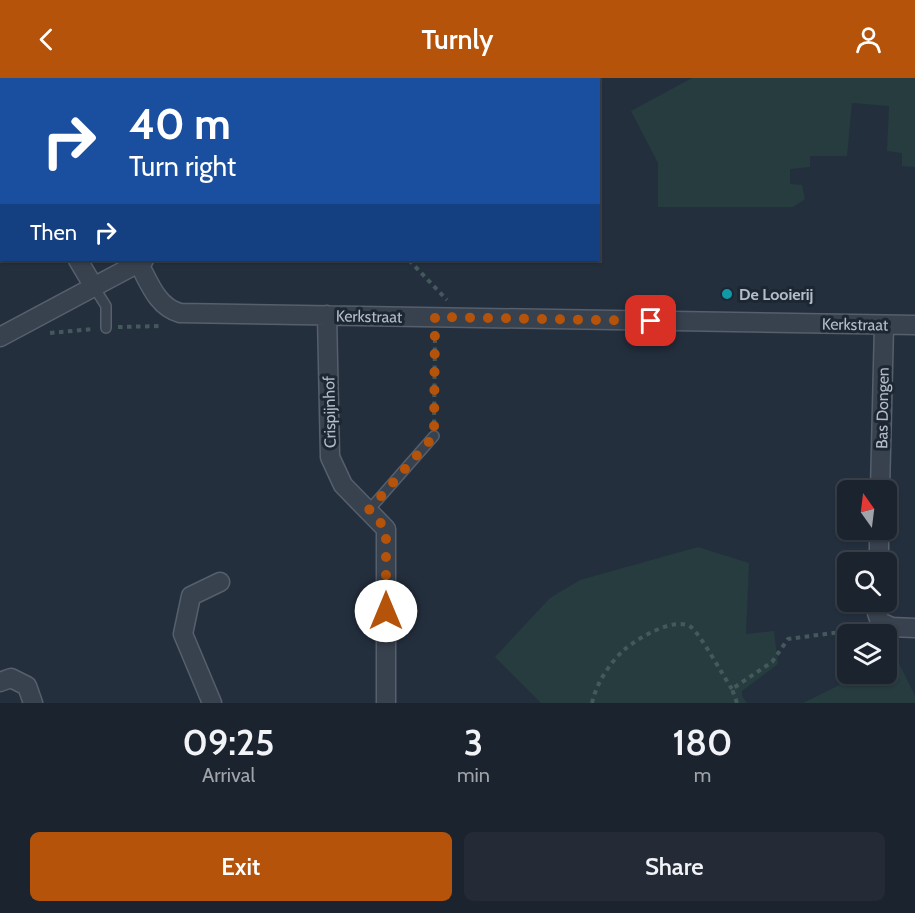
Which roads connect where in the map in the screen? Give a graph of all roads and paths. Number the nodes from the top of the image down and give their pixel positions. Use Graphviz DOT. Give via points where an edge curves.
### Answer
graph roads {
  1 [pos="79,261"];
  2 [pos="141,261"];
  3 [pos="410,261"];
  4 [pos="94,287"];
  5 [pos="327,315"];
  6 [pos="435,317"];
  7 [pos="465,318"];
  8 [pos="884,325"];
  9 [pos="915,325"];
  10 [pos="106,328"];
  11 [pos="0,337"];
  12 [pos="434,436"];
  13 [pos="880,480"];
  14 [pos="369,510"];
  15 [pos="220,582"];
  16 [pos="877,612"];
  17 [pos="880,622"];
  18 [pos="915,628"];
  19 [pos="0,682"];
  20 [pos="732,689"];
  21 [pos="33,703"];
  22 [pos="212,703"];
  23 [pos="386,703"];
  24 [pos="592,703"];
  25 [pos="737,703"];
  1 -- 4 [label="street"];
  2 -- 4 [label="street"];
  2 -- 5 [label="street, Kerkstraat" via="156,295 168,310 180,314"];
  3 -- 7 [label="path"];
  4 -- 10 [label="lane" via="106,306"];
  4 -- 11 [label="street"];
  5 -- 6 [label="street, Kerkstraat"];
  5 -- 14 [label="street, Crispijnhof" via="330,457 344,485"];
  6 -- 7 [label="street, Kerkstraat"];
  6 -- 12 [label="path"];
  7 -- 8 [label="street, Kerkstraat"];
  8 -- 9 [label="street, Kerkstraat"];
  8 -- 13 [label="street, Bas Dongen"];
  12 -- 14 [label="lane"];
  14 -- 23 [label="street, Crispijnhof" via="386,529"];
  15 -- 22 [label="street" via="191,596 183,634"];
  16 -- 17 [label="street"];
  17 -- 18 [label="street"];
  17 -- 20 [label="path" via="872,628 788,639 772,662"];
  19 -- 21 [label="street" via="11,678 27,686"];
  20 -- 24 [label="path" via="691,627 677,623 625,649 600,682"];
  20 -- 25 [label="path"];
}
